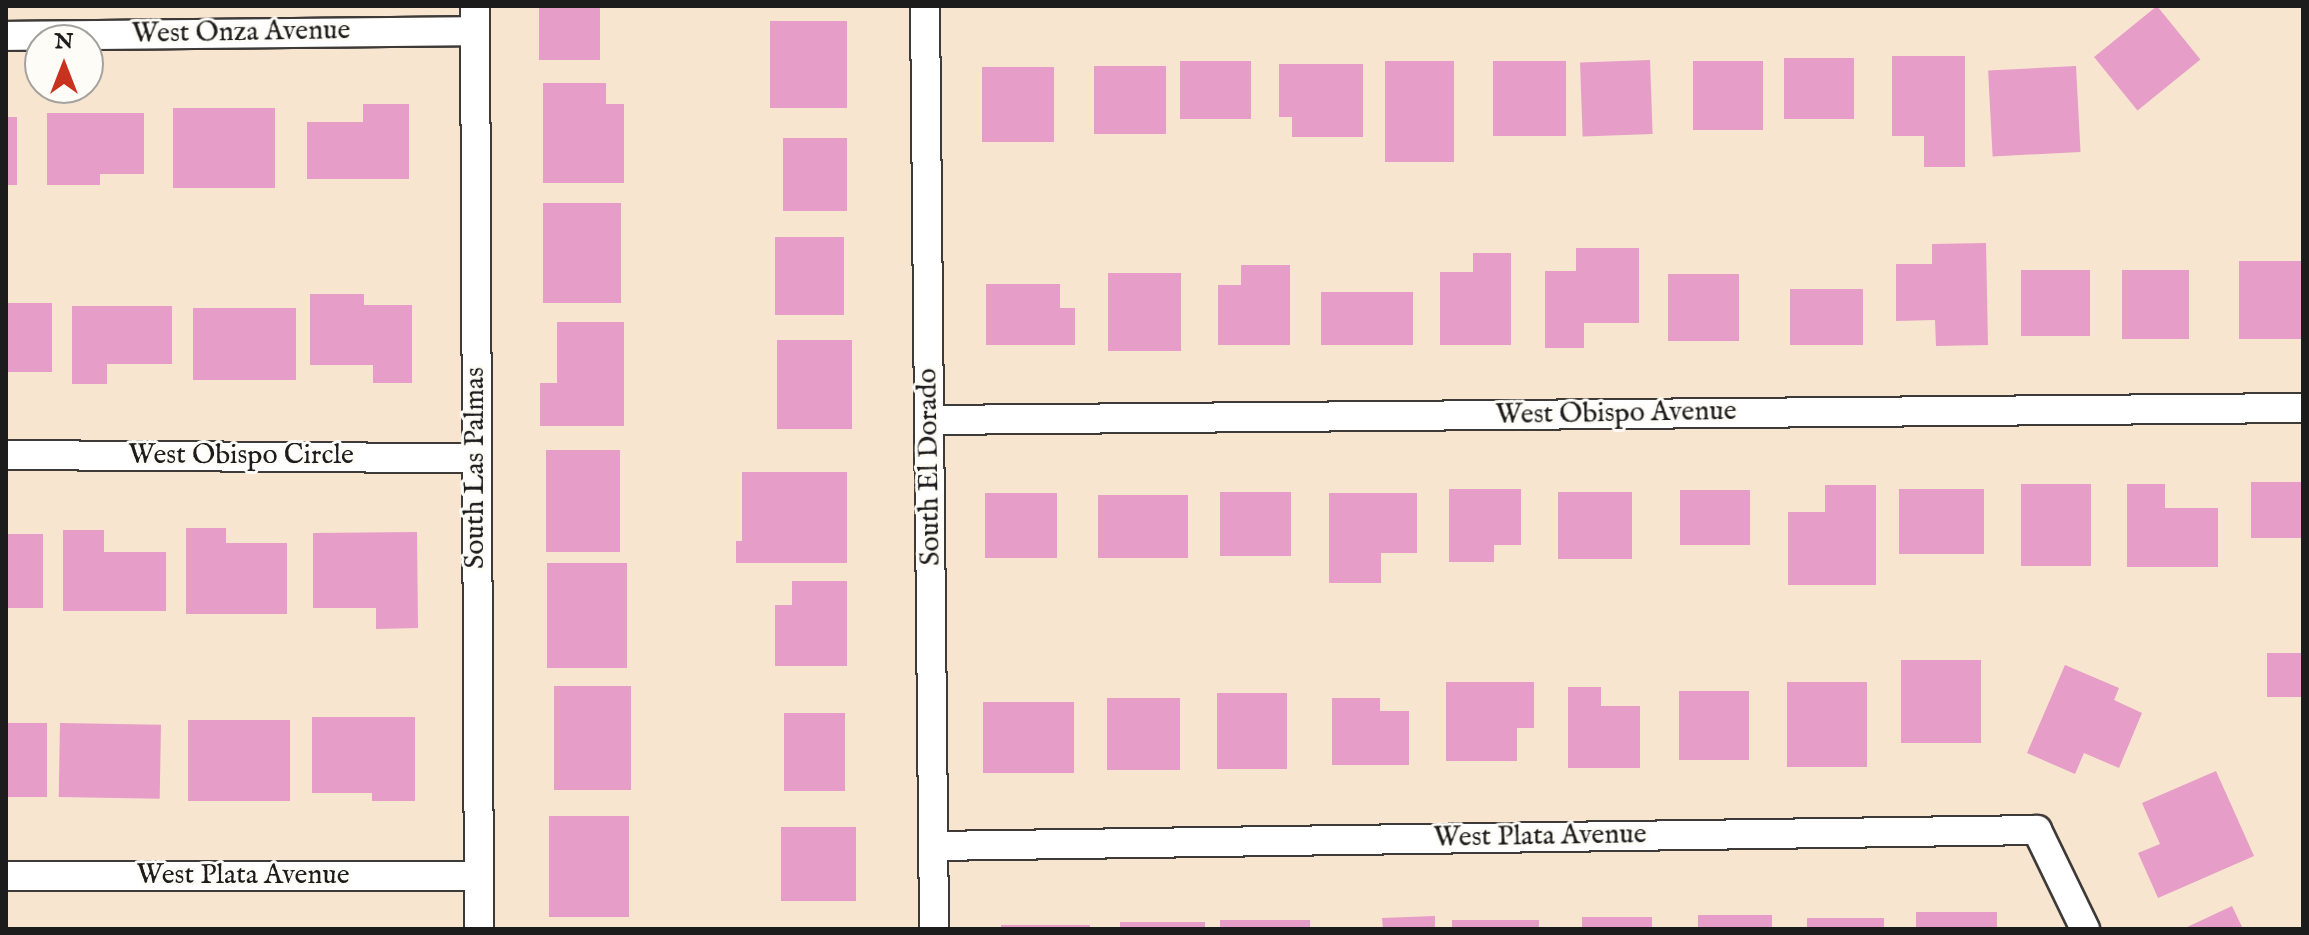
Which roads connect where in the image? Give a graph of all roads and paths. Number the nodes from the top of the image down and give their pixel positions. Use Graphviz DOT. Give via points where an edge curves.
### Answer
graph roads {
  1 [pos="925,6"];
  2 [pos="475,19"];
  3 [pos="6,36"];
  4 [pos="2303,408"];
  5 [pos="929,420"];
  6 [pos="6,455"];
  7 [pos="475,458"];
  8 [pos="933,846"];
  9 [pos="6,876"];
  10 [pos="479,876"];
  11 [pos="479,929"];
  12 [pos="934,929"];
  13 [pos="2085,929"];
  1 -- 5 [label="street, South El Dorado"];
  2 -- 3 [label="street, West Onza Avenue"];
  2 -- 7 [label="street, South Las Palmas"];
  4 -- 5 [label="street, West Obispo Avenue"];
  5 -- 8 [label="street, South El Dorado"];
  6 -- 7 [label="street, West Obispo Circle"];
  7 -- 10 [label="street, South Las Palmas"];
  8 -- 12 [label="street, South El Dorado"];
  8 -- 13 [label="street, West Plata Avenue" via="2037,830"];
  9 -- 10 [label="street, West Plata Avenue"];
  10 -- 11 [label="street, South Las Palmas"];
}
